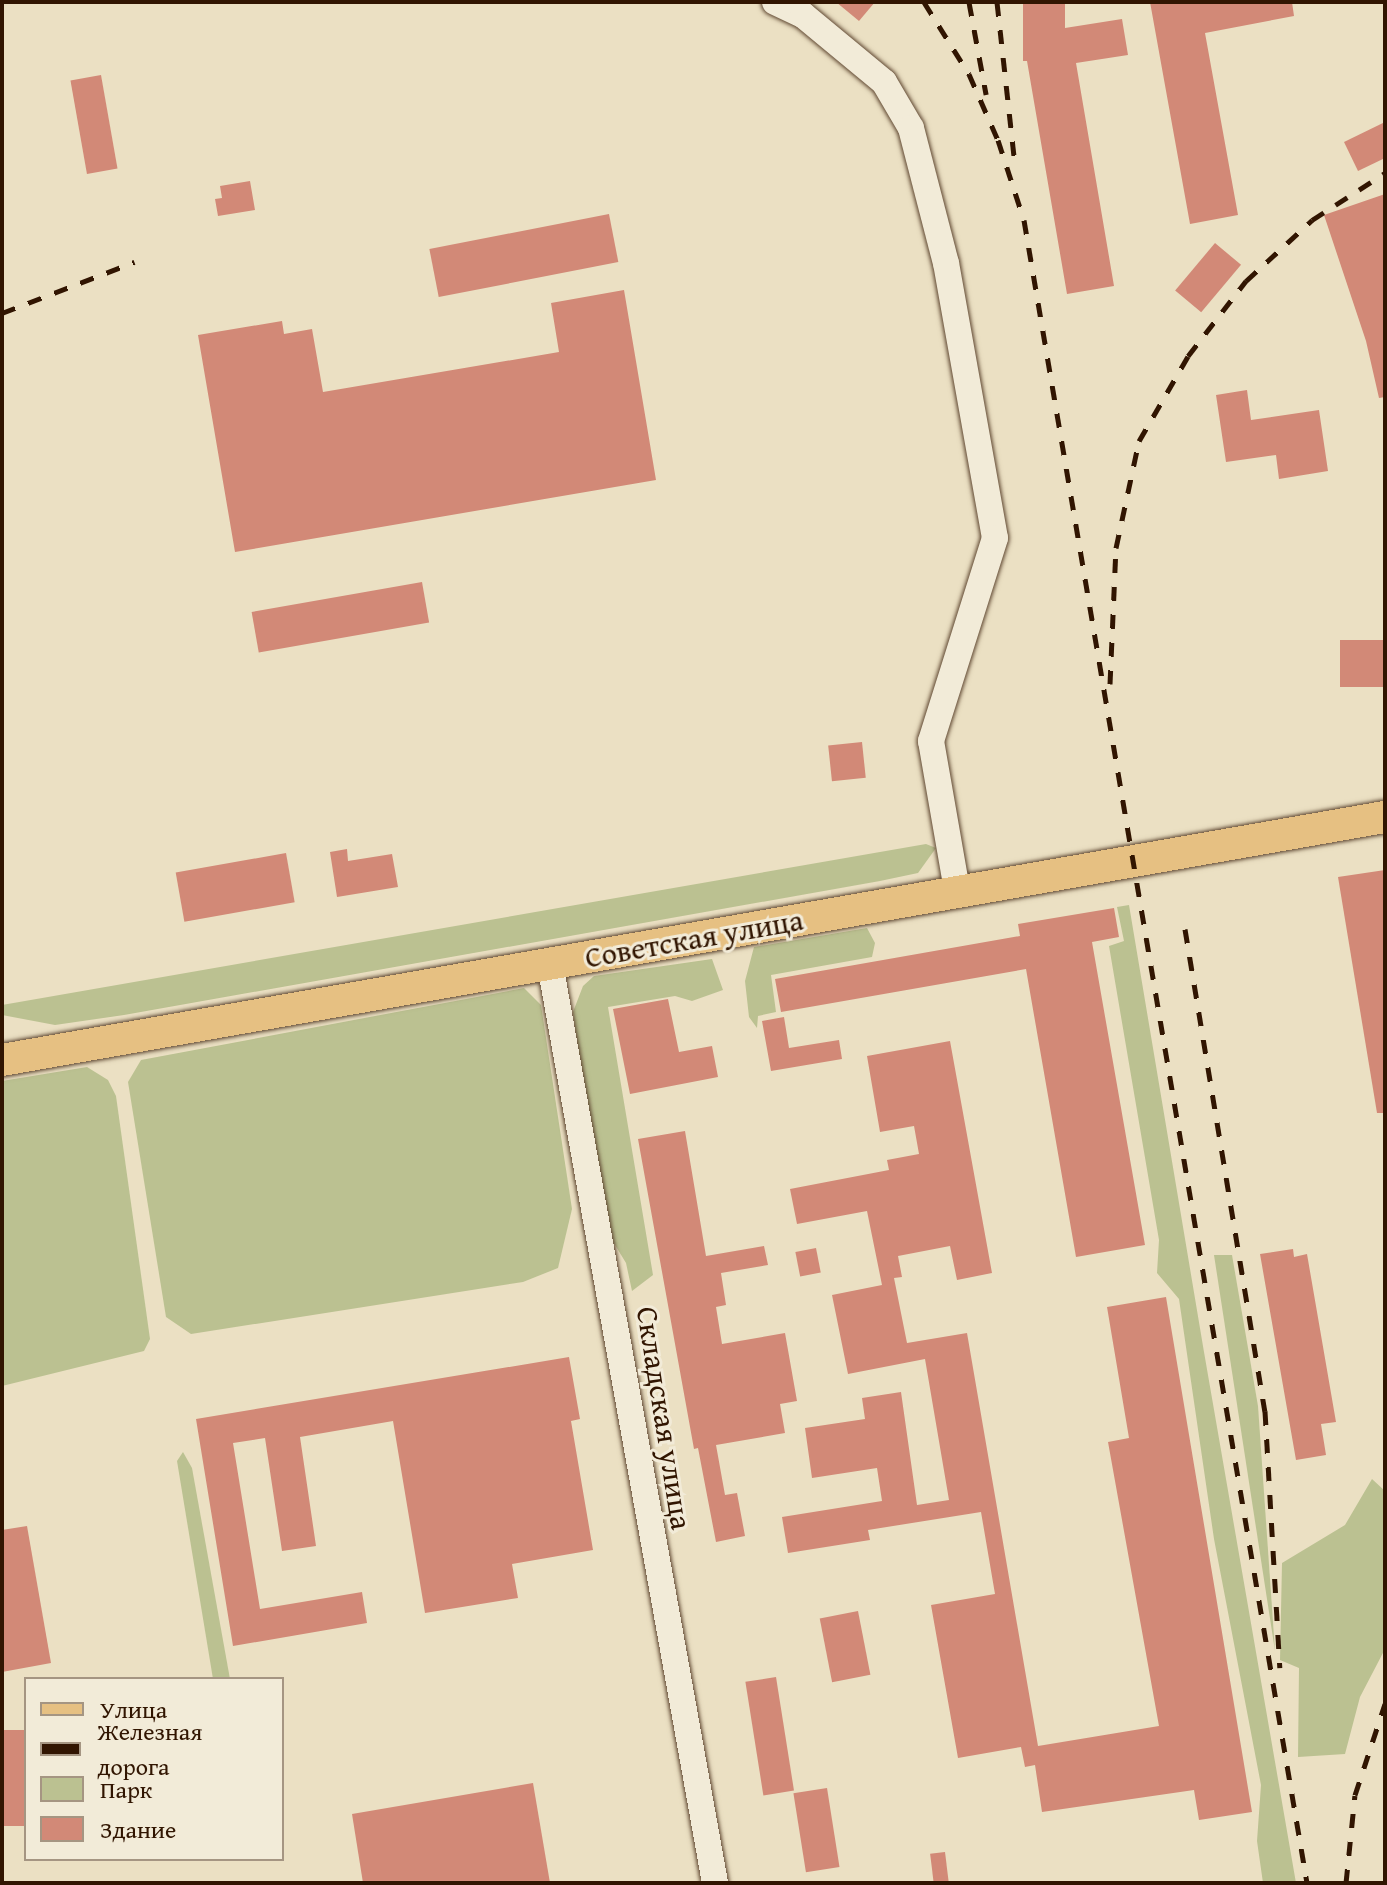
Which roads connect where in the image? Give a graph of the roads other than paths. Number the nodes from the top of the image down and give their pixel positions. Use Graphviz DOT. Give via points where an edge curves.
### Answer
graph roads {
  1 [pos="775,2"];
  2 [pos="1385,817"];
  3 [pos="957,890"];
  4 [pos="550,964"];
  5 [pos="2,1060"];
  6 [pos="715,1883"];
  1 -- 3 [label="street" via="803,15 884,82 911,128 946,263 995,538 931,741"];
  2 -- 3 [label="main road, Советская улица"];
  3 -- 4 [label="main road, Советская улица"];
  4 -- 5 [label="main road, Советская улица"];
  4 -- 6 [label="street, Складская улица"];
}
